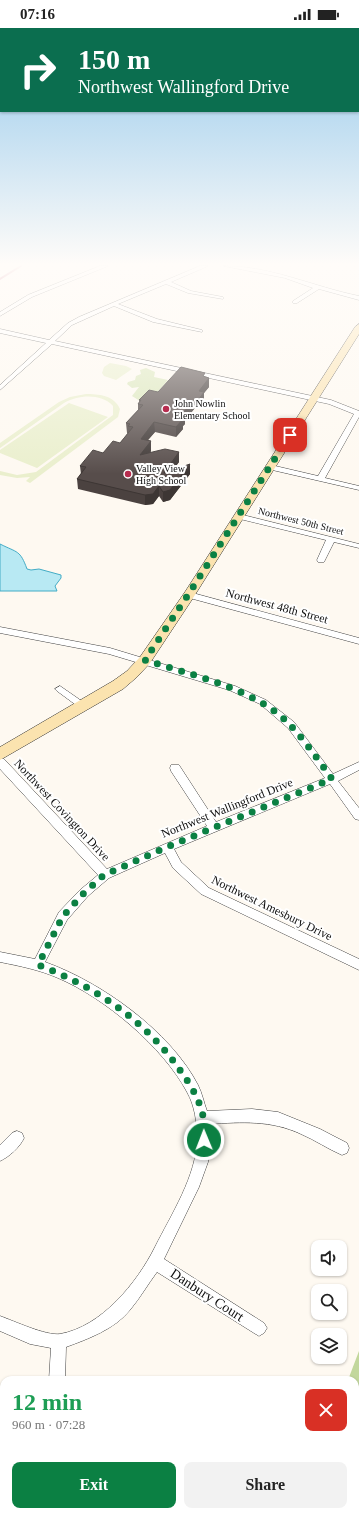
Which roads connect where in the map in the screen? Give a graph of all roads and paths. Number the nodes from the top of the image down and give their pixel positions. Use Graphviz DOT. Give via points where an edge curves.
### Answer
graph roads {
  1 [pos="20,335"];
  2 [pos="57,335"];
  3 [pos="354,335"];
  4 [pos="50,342"];
  5 [pos="0,388"];
  6 [pos="313,398"];
  7 [pos="358,414"];
  8 [pos="270,468"];
  9 [pos="320,479"];
  10 [pos="359,488"];
  11 [pos="238,516"];
  12 [pos="331,539"];
  13 [pos="359,546"];
  14 [pos="321,560"];
  15 [pos="188,595"];
  16 [pos="0,630"];
  17 [pos="359,641"];
  18 [pos="145,660"];
  19 [pos="60,689"];
  20 [pos="82,706"];
  21 [pos="0,754"];
  22 [pos="0,762"];
  23 [pos="359,766"];
  24 [pos="175,768"];
  25 [pos="332,779"];
  26 [pos="359,816"];
  27 [pos="214,828"];
  28 [pos="167,847"];
  29 [pos="104,875"];
  30 [pos="0,957"];
  31 [pos="38,965"];
  32 [pos="359,965"];
  33 [pos="203,1118"];
  34 [pos="17,1138"];
  35 [pos="342,1148"];
  36 [pos="0,1154"];
  37 [pos="155,1262"];
  38 [pos="0,1323"];
  39 [pos="259,1328"];
  40 [pos="59,1342"];
  41 [pos="57,1376"];
  1 -- 4 [label="street"];
  2 -- 4 [label="street"];
  3 -- 6 [label="street"];
  4 -- 5 [label="street"];
  4 -- 6 [label="street"];
  6 -- 7 [label="street" via="337,403"];
  6 -- 8 [label="street"];
  7 -- 9 [label="street"];
  8 -- 9 [label="street"];
  8 -- 11 [label="street"];
  9 -- 10 [label="street"];
  11 -- 12 [label="street, Northwest 50th Street"];
  11 -- 15 [label="street"];
  12 -- 13 [label="street, Northwest 50th Street"];
  12 -- 14 [label="street"];
  15 -- 17 [label="street, Northwest 48th Street"];
  15 -- 18 [label="street"];
  16 -- 18 [label="street"];
  18 -- 20 [label="street" via="118,685"];
  18 -- 25 [label="street" via="232,688 262,702 291,725"];
  19 -- 20 [label="street"];
  20 -- 21 [label="street"];
  22 -- 29 [label="street, Northwest Covington Drive"];
  23 -- 25 [label="street, Northwest Wallingford Drive"];
  24 -- 27 [label="street"];
  25 -- 26 [label="street"];
  25 -- 27 [label="street, Northwest Wallingford Drive"];
  27 -- 28 [label="street, Northwest Wallingford Drive"];
  28 -- 29 [label="street, Northwest Wallingford Drive"];
  28 -- 32 [label="street, Northwest Amesbury Drive" via="177,865 205,891"];
  29 -- 31 [label="street, Northwest Wallingford Drive" via="63,916"];
  30 -- 31 [label="street"];
  31 -- 33 [label="street" via="63,974 104,997 149,1033 169,1054 194,1090"];
  33 -- 35 [label="street" via="269,1117 317,1134"];
  33 -- 37 [label="street" via="201,1162"];
  34 -- 36 [label="street"];
  37 -- 39 [label="street, Danbury Court"];
  37 -- 40 [label="street" via="124,1306 104,1322 82,1334"];
  38 -- 40 [label="street" via="30,1336"];
  40 -- 41 [label="street"];
}
